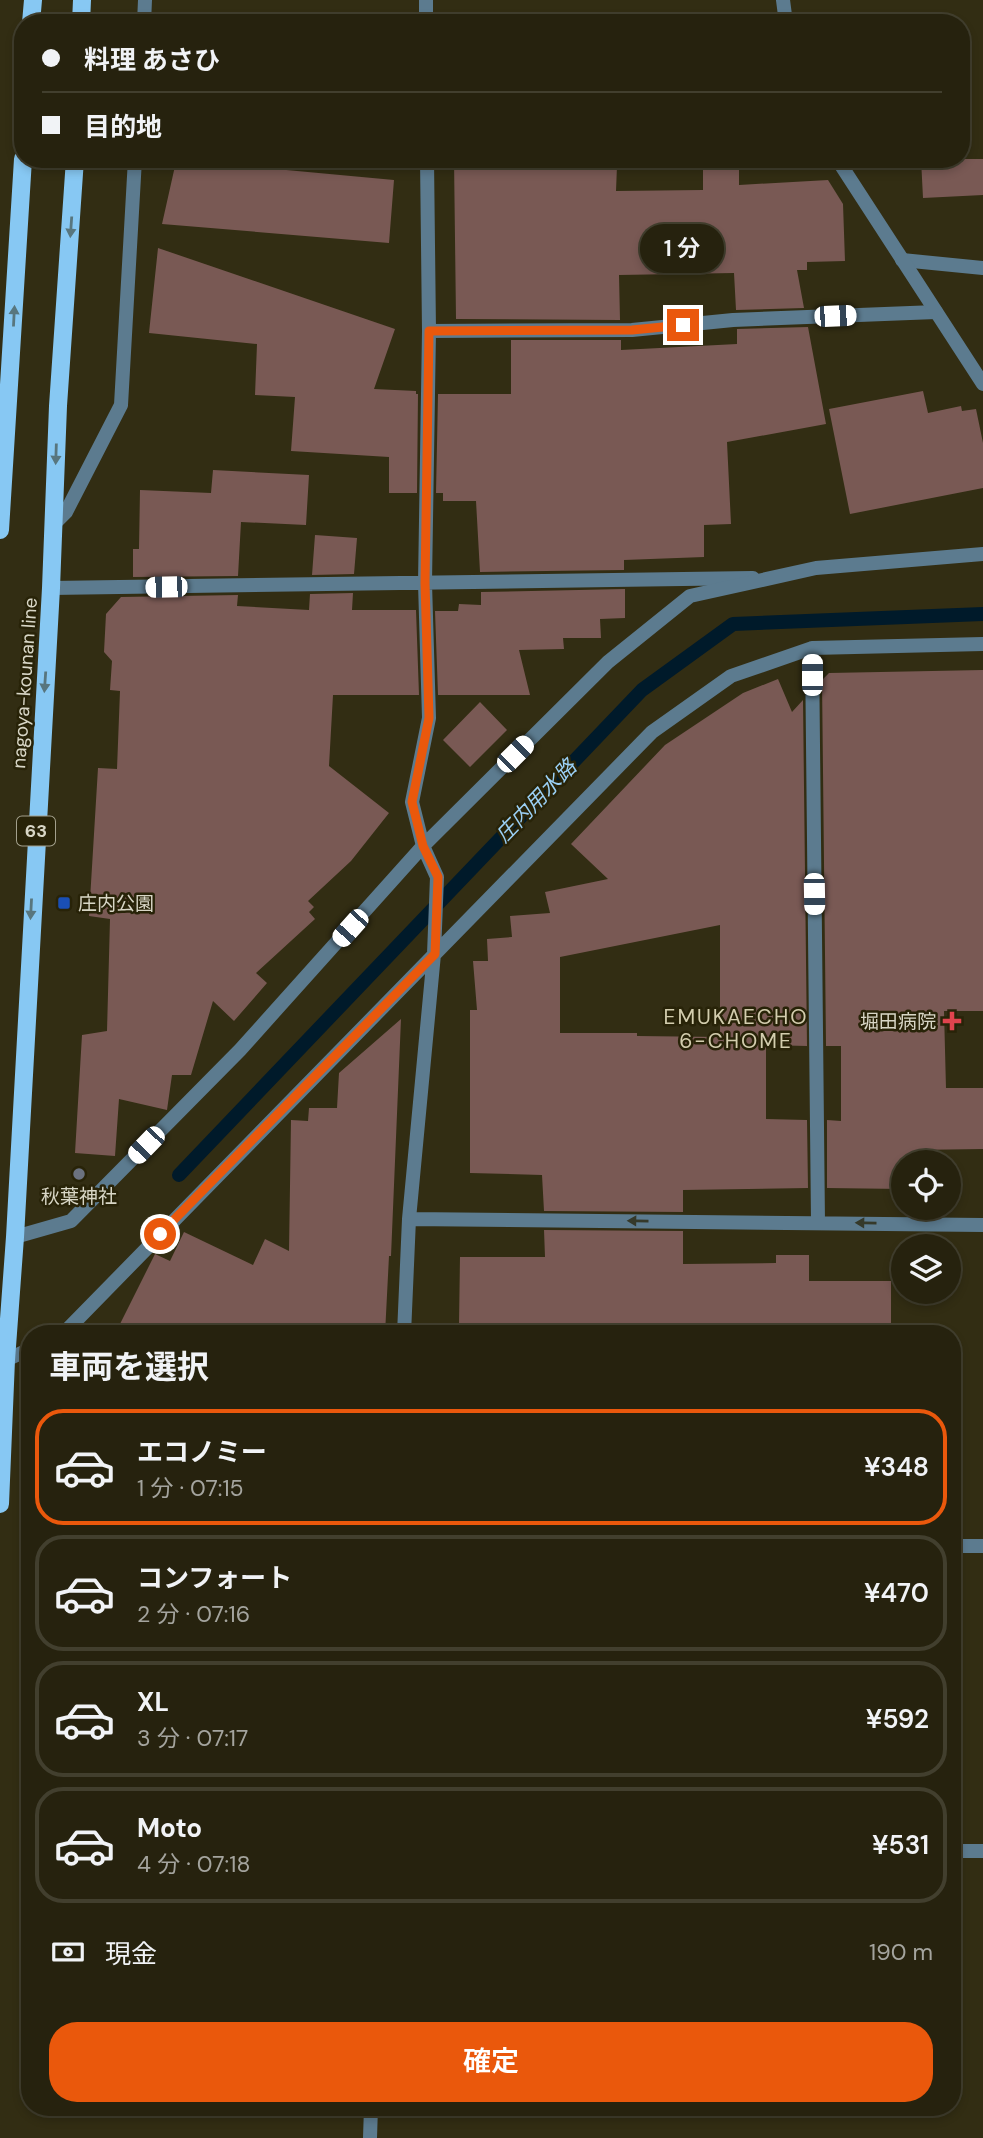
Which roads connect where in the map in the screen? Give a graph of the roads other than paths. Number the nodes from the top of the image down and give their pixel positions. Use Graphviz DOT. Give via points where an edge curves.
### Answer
graph roads {
  1 [pos="22,168"];
  2 [pos="74,168"];
  3 [pos="134,168"];
  4 [pos="427,168"];
  5 [pos="843,168"];
  6 [pos="902,260"];
  7 [pos="983,268"];
  8 [pos="936,312"];
  9 [pos="429,331"];
  10 [pos="983,384"];
  11 [pos="53,525"];
  12 [pos="0,530"];
  13 [pos="983,554"];
  14 [pos="771,578"];
  15 [pos="425,583"];
  16 [pos="51,589"];
  17 [pos="983,644"];
  18 [pos="812,648"];
  19 [pos="423,846"];
  20 [pos="435,954"];
  21 [pos="409,1219"];
  22 [pos="818,1222"];
  23 [pos="983,1225"];
  24 [pos="15,1237"];
  25 [pos="72,1325"];
  26 [pos="404,1325"];
  27 [pos="21,1353"];
  28 [pos="6,1360"];
  29 [pos="0,1504"];
  30 [pos="961,1546"];
  31 [pos="983,1546"];
  32 [pos="961,1851"];
  33 [pos="983,1851"];
  34 [pos="371,2116"];
  35 [pos="370,2138"];
  12 -- 1 [label="main road, one-way"];
  2 -- 11 [label="main road, nagoya-kounan line / 63, one-way"];
  3 -- 11 [label="street" via="121,405 66,512"];
  4 -- 9 [label="street"];
  5 -- 6 [label="street"];
  6 -- 7 [label="street"];
  6 -- 8 [label="street"];
  8 -- 9 [label="street" via="733,320 632,330"];
  8 -- 10 [label="street"];
  9 -- 15 [label="street"];
  11 -- 16 [label="main road, nagoya-kounan line / 63"];
  13 -- 14 [label="street" via="816,568"];
  14 -- 15 [label="street"];
  14 -- 19 [label="street" via="690,597 608,662"];
  15 -- 16 [label="street"];
  15 -- 19 [label="street" via="429,718 412,802"];
  16 -- 24 [label="main road, nagoya-kounan line / 63, one-way"];
  17 -- 18 [label="street"];
  18 -- 20 [label="street" via="731,676 652,732"];
  18 -- 22 [label="street"];
  19 -- 20 [label="street" via="438,877"];
  19 -- 24 [label="street" via="240,1050 71,1221"];
  20 -- 21 [label="street"];
  20 -- 25 [label="street"];
  22 -- 21 [label="street, one-way"];
  21 -- 26 [label="street"];
  23 -- 22 [label="street, one-way"];
  24 -- 28 [label="main road, nagoya-kounan line / 63"];
  27 -- 28 [label="street"];
  28 -- 29 [label="main road, nagoya-kounan line / 63"];
  30 -- 31 [label="street"];
  32 -- 33 [label="street"];
  34 -- 35 [label="street"];
}
